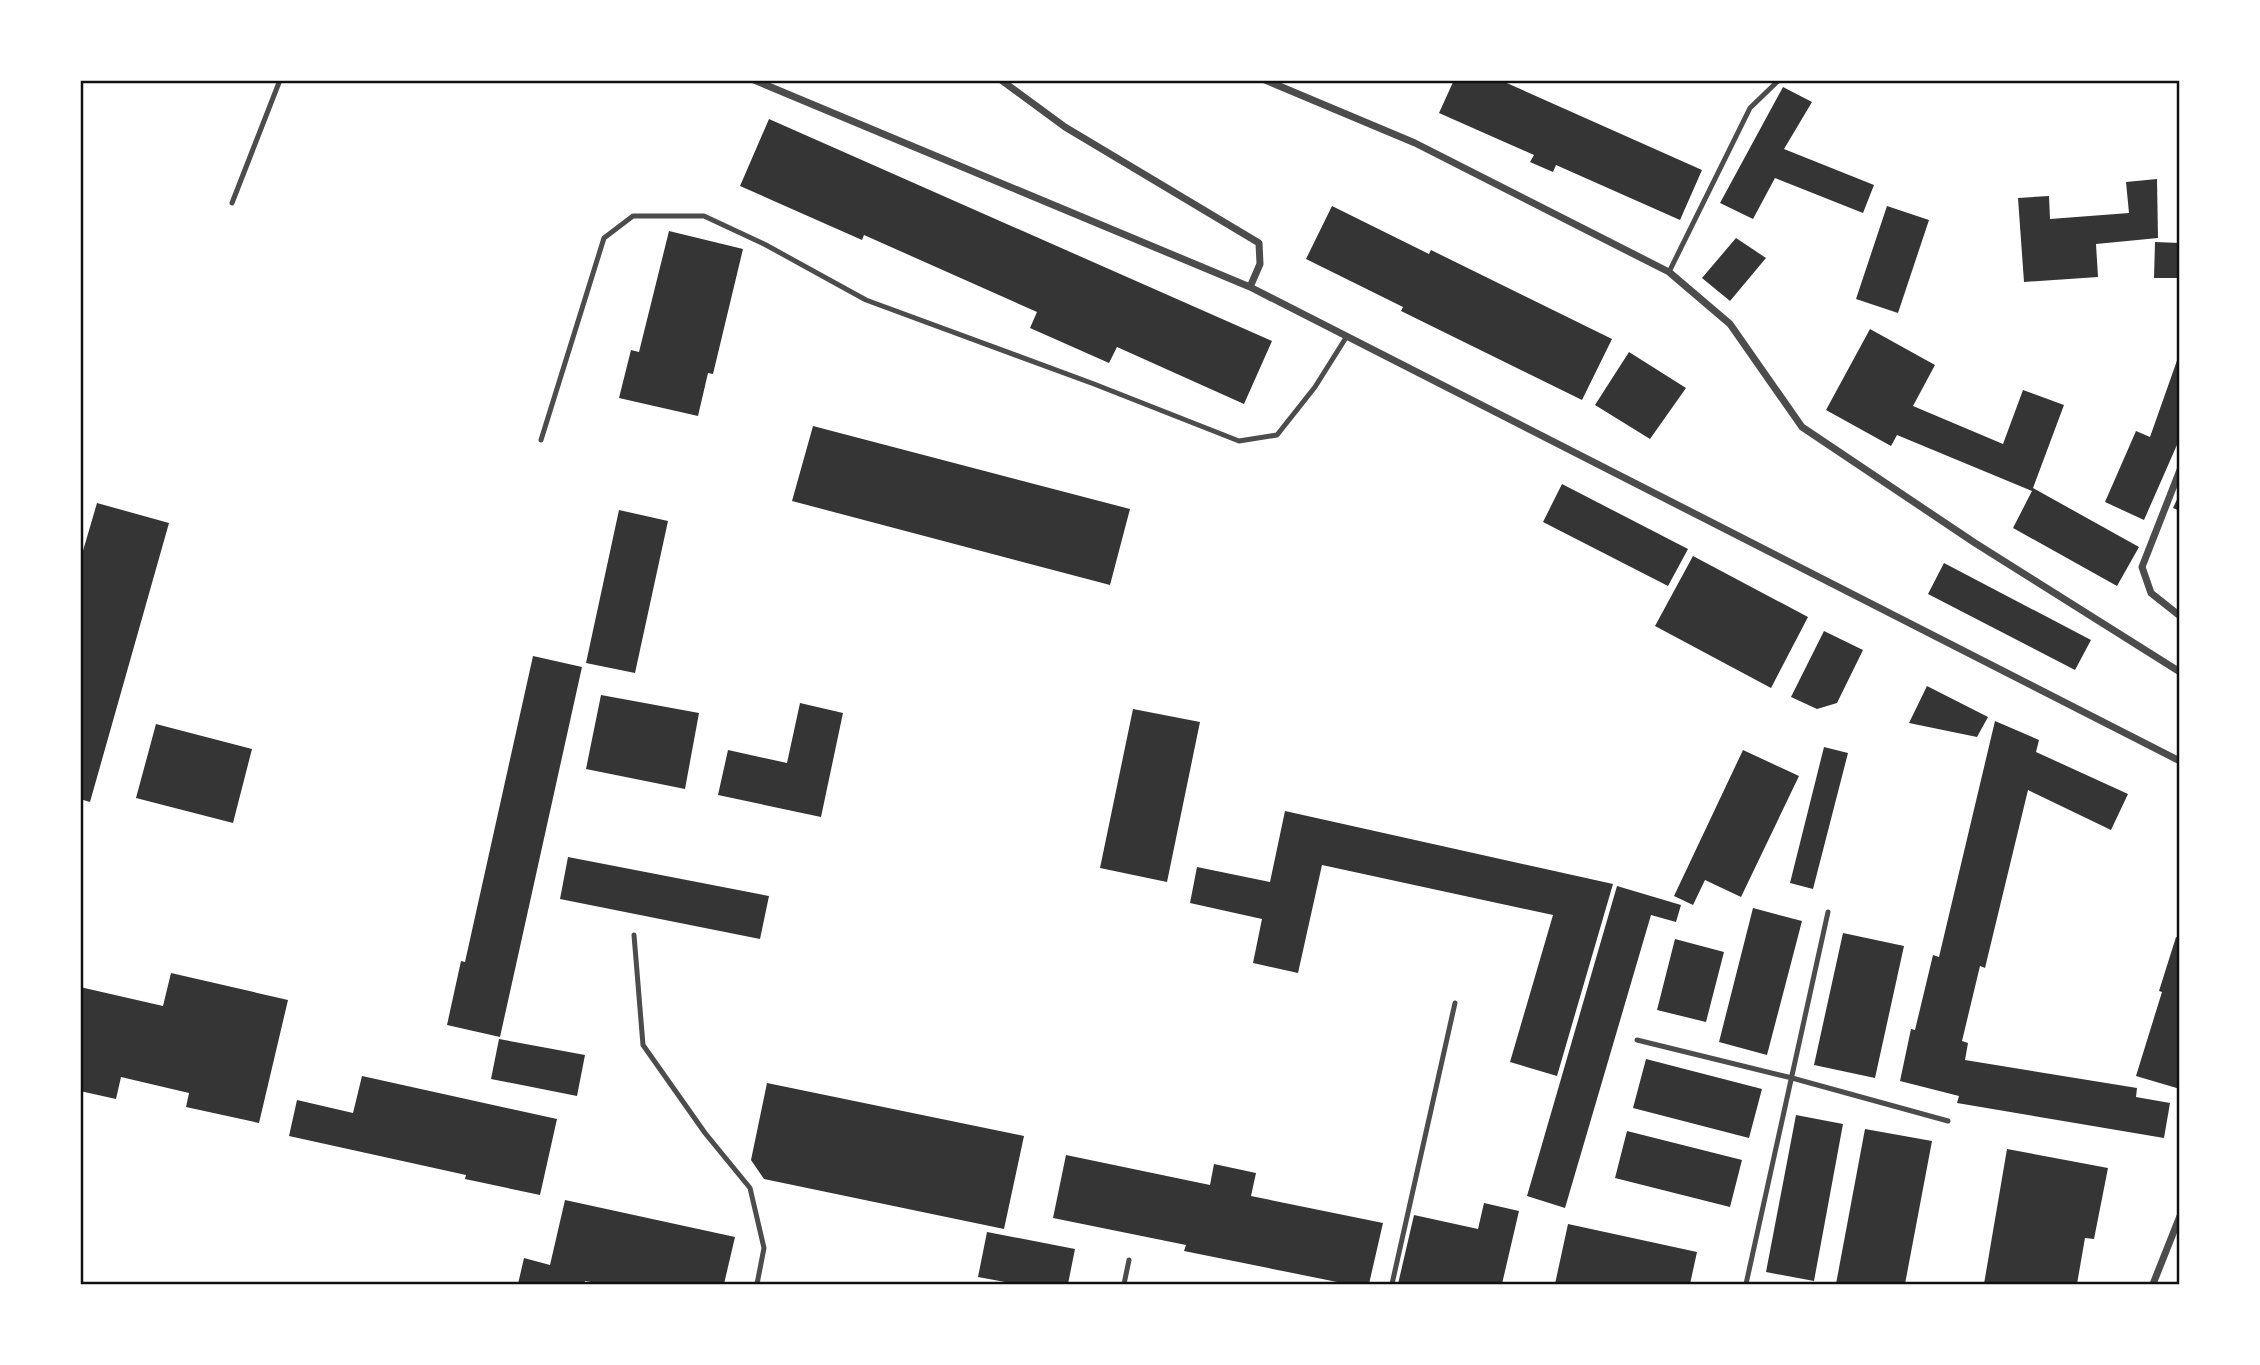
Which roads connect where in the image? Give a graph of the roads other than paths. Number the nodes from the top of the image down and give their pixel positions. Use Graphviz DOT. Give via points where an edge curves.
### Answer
graph roads {
  1 [pos="280,80"];
  2 [pos="754,80"];
  3 [pos="1001,80"];
  4 [pos="1265,80"];
  5 [pos="1779,80"];
  6 [pos="232,203"];
  7 [pos="1669,272"];
  8 [pos="1250,287"];
  9 [pos="1347,336"];
  10 [pos="541,440"];
  11 [pos="2179,470"];
  12 [pos="2179,616"];
  13 [pos="2179,672"];
  14 [pos="2179,761"];
  15 [pos="1828,912"];
  16 [pos="634,935"];
  17 [pos="1455,1003"];
  18 [pos="1637,1040"];
  19 [pos="1792,1078"];
  20 [pos="1948,1121"];
  21 [pos="2179,1216"];
  22 [pos="1129,1260"];
  23 [pos="757,1284"];
  24 [pos="1124,1284"];
  25 [pos="1392,1284"];
  26 [pos="1746,1284"];
  27 [pos="2152,1284"];
  1 -- 6 [label="lane"];
  2 -- 8 [label="street"];
  3 -- 8 [label="street" via="1065,127 1259,243 1261,264"];
  4 -- 7 [label="street" via="1415,143"];
  5 -- 7 [label="lane" via="1750,108"];
  7 -- 13 [label="street" via="1730,324 1802,427"];
  8 -- 9 [label="street"];
  9 -- 10 [label="lane" via="1277,435 1239,441 866,300 704,216 633,216 604,238"];
  9 -- 14 [label="street"];
  11 -- 12 [label="street" via="2142,567 2151,593"];
  15 -- 19 [label="lane"];
  16 -- 23 [label="lane" via="643,1045 750,1188 764,1248"];
  17 -- 25 [label="lane"];
  18 -- 19 [label="lane"];
  19 -- 20 [label="lane"];
  19 -- 26 [label="lane"];
  21 -- 27 [label="street"];
  22 -- 24 [label="lane"];
}
